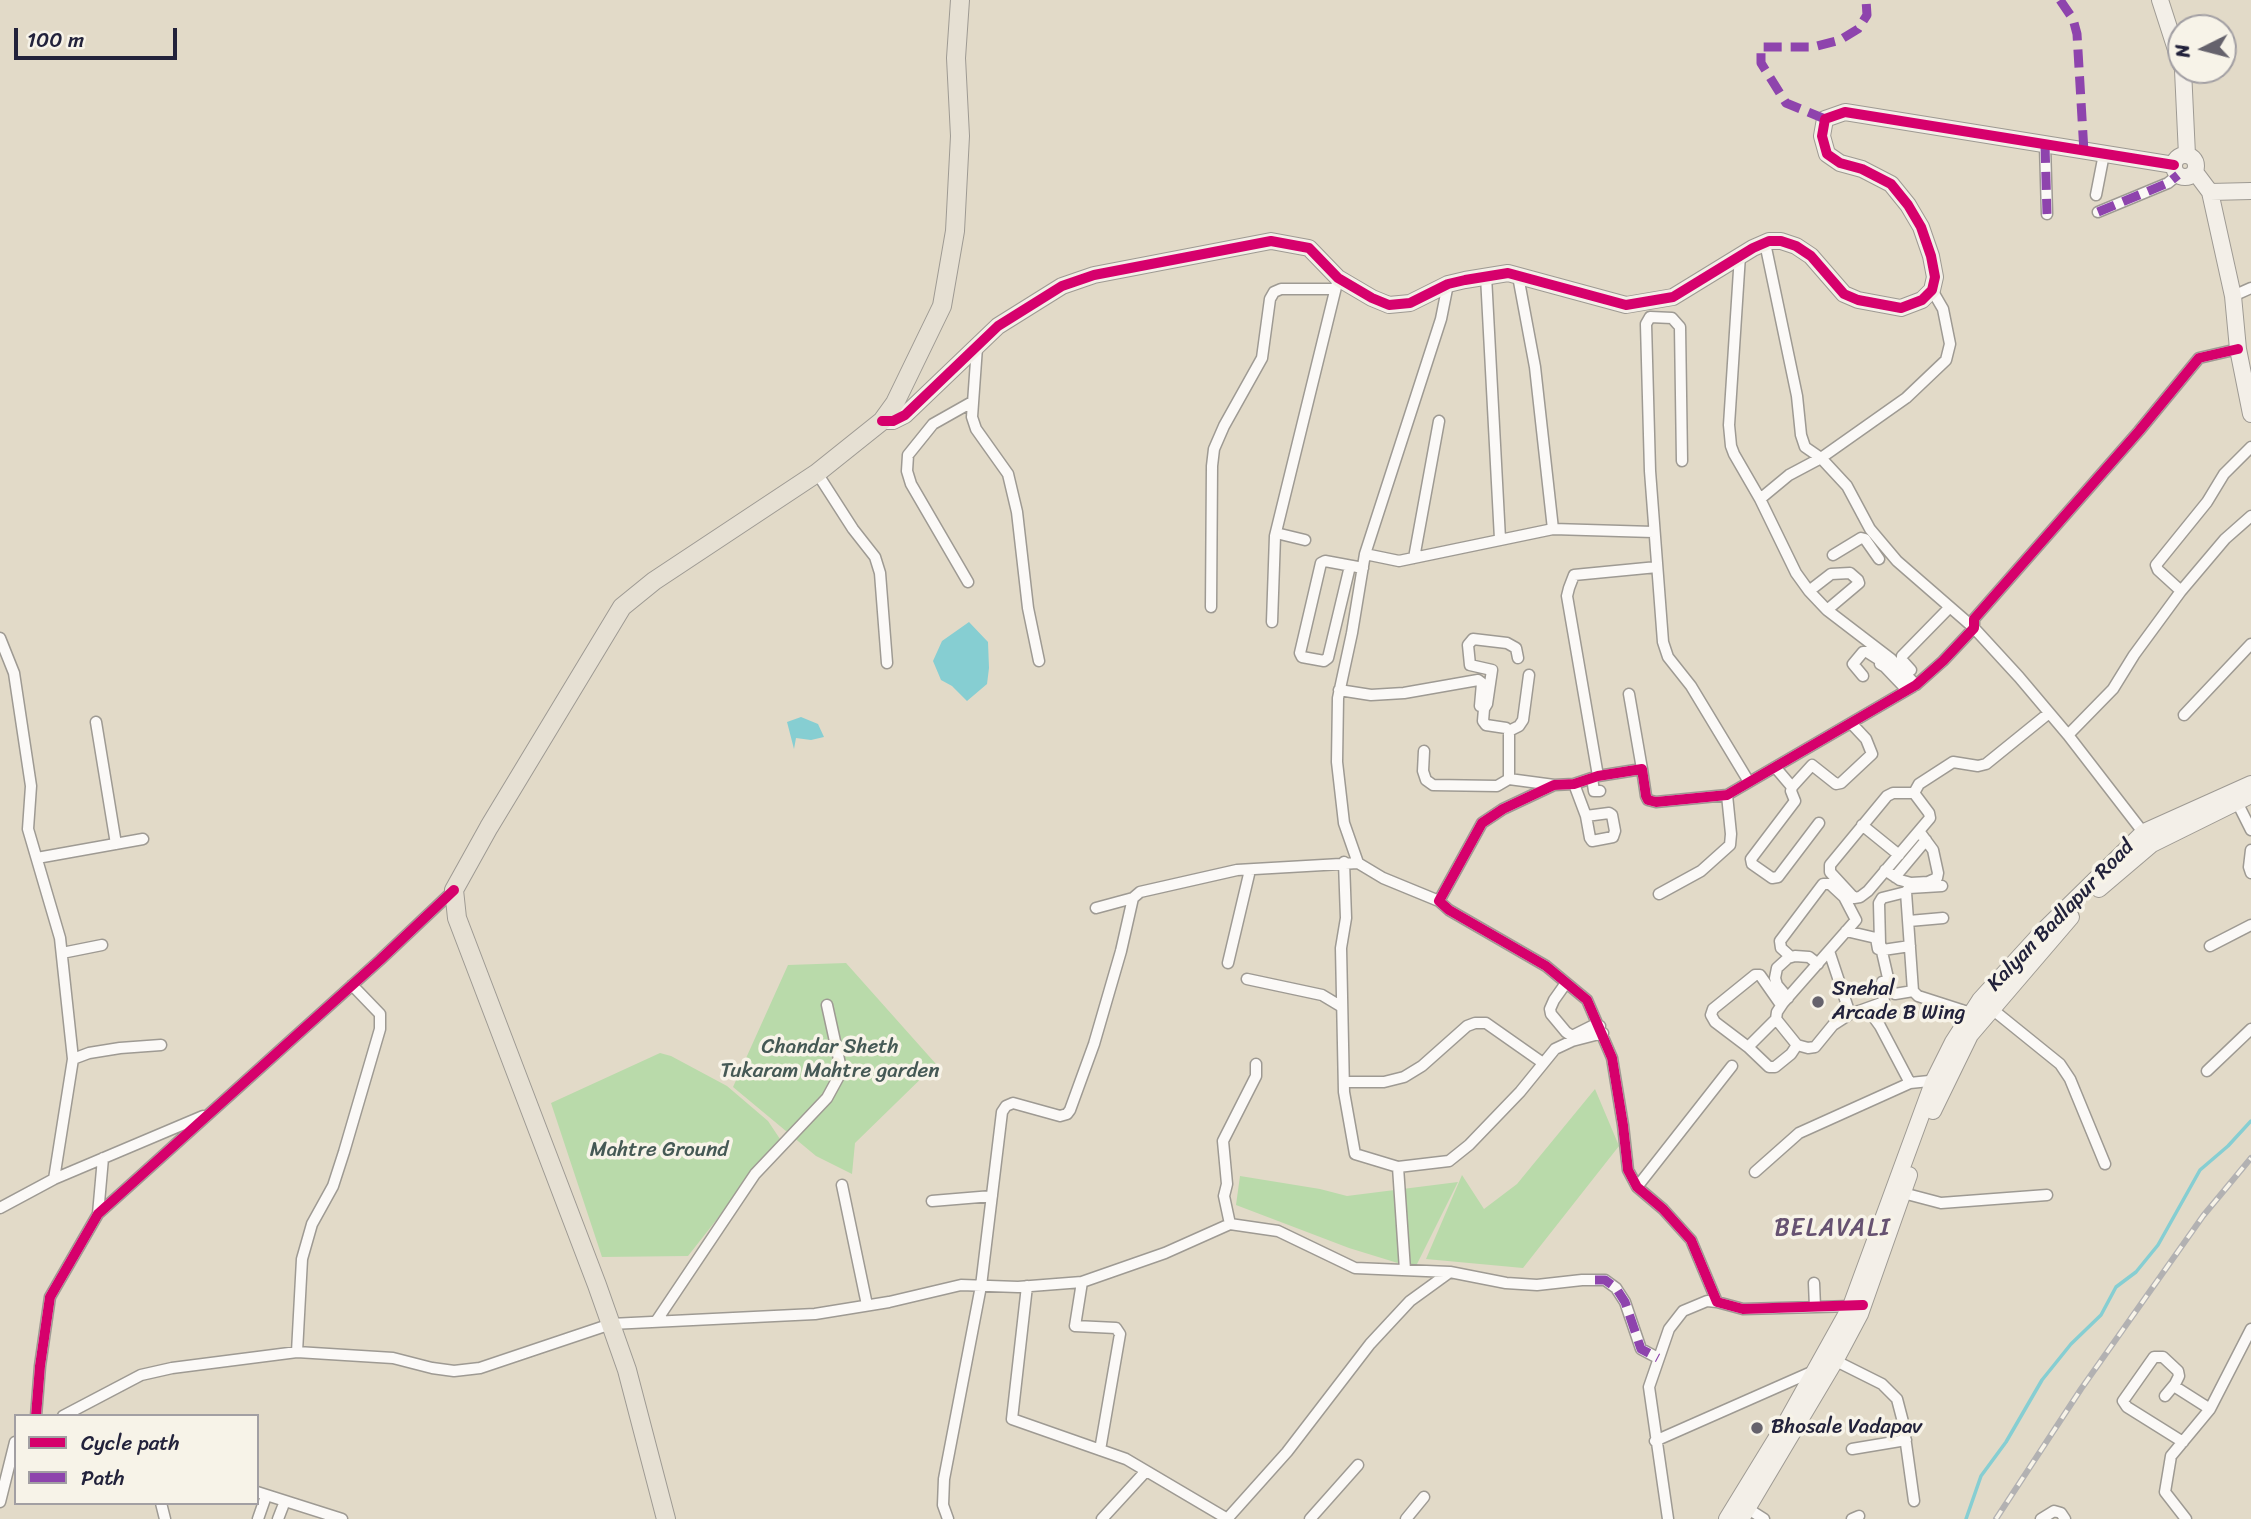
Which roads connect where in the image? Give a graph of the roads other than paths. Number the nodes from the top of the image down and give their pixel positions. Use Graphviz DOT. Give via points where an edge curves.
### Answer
graph roads {
  1 [pos="960,0"];
  2 [pos="2160,0"];
  3 [pos="2167,22"];
  4 [pos="2183,84"];
  5 [pos="2045,145"];
  6 [pos="2104,154"];
  7 [pos="2180,165"];
  8 [pos="2210,191"];
  9 [pos="2251,191"];
  10 [pos="2096,195"];
  11 [pos="2098,212"];
  12 [pos="2047,214"];
  13 [pos="1765,243"];
  14 [pos="1740,255"];
  15 [pos="1486,276"];
  16 [pos="1518,276"];
  17 [pos="1337,284"];
  18 [pos="1448,285"];
  19 [pos="2251,288"];
  20 [pos="1931,290"];
  21 [pos="2233,296"];
  22 [pos="976,347"];
  23 [pos="2238,349"];
  24 [pos="972,402"];
  25 [pos="2251,414"];
  26 [pos="882,421"];
  27 [pos="1439,421"];
  28 [pos="2251,447"];
  29 [pos="1821,458"];
  30 [pos="1682,461"];
  31 [pos="817,472"];
  32 [pos="1760,499"];
  33 [pos="2251,516"];
  34 [pos="1553,529"];
  35 [pos="1654,532"];
  36 [pos="1276,533"];
  37 [pos="1500,539"];
  38 [pos="1305,540"];
  39 [pos="1889,552"];
  40 [pos="1365,554"];
  41 [pos="1833,555"];
  42 [pos="1415,558"];
  43 [pos="1350,565"];
  44 [pos="1657,567"];
  45 [pos="1363,568"];
  46 [pos="968,582"];
  47 [pos="1809,591"];
  48 [pos="2181,591"];
  49 [pos="1211,607"];
  50 [pos="1949,608"];
  51 [pos="1827,610"];
  52 [pos="1272,622"];
  53 [pos="1974,628"];
  54 [pos="0,638"];
  55 [pos="2251,644"];
  56 [pos="1518,658"];
  57 [pos="1891,659"];
  58 [pos="1039,661"];
  59 [pos="887,663"];
  60 [pos="1880,664"];
  61 [pos="1528,675"];
  62 [pos="1863,676"];
  63 [pos="1914,685"];
  64 [pos="1339,690"];
  65 [pos="1629,694"];
  66 [pos="2049,713"];
  67 [pos="2183,715"];
  68 [pos="1479,719"];
  69 [pos="96,722"];
  70 [pos="1851,723"];
  71 [pos="1509,731"];
  72 [pos="2068,735"];
  73 [pos="1804,750"];
  74 [pos="1424,751"];
  75 [pos="1812,765"];
  76 [pos="1775,766"];
  77 [pos="1642,769"];
  78 [pos="1595,777"];
  79 [pos="1508,779"];
  80 [pos="1749,782"];
  81 [pos="1574,784"];
  82 [pos="2251,784"];
  83 [pos="1553,785"];
  84 [pos="1792,787"];
  85 [pos="1600,791"];
  86 [pos="1914,793"];
  87 [pos="1727,795"];
  88 [pos="2240,796"];
  89 [pos="1587,816"];
  90 [pos="1819,823"];
  91 [pos="1862,825"];
  92 [pos="2251,830"];
  93 [pos="1922,835"];
  94 [pos="2148,838"];
  95 [pos="143,839"];
  96 [pos="116,844"];
  97 [pos="2251,850"];
  98 [pos="1899,855"];
  99 [pos="37,858"];
  100 [pos="1344,862"];
  101 [pos="1358,863"];
  102 [pos="1250,870"];
  103 [pos="2251,873"];
  104 [pos="1890,874"];
  105 [pos="1942,886"];
  106 [pos="454,890"];
  107 [pos="1906,892"];
  108 [pos="1660,894"];
  109 [pos="1133,898"];
  110 [pos="1439,901"];
  111 [pos="1096,908"];
  112 [pos="1909,920"];
  113 [pos="1932,923"];
  114 [pos="2251,925"];
  115 [pos="1846,931"];
  116 [pos="102,945"];
  117 [pos="1910,946"];
  118 [pos="2210,946"];
  119 [pos="1883,950"];
  120 [pos="1829,951"];
  121 [pos="62,953"];
  122 [pos="1791,957"];
  123 [pos="1228,963"];
  124 [pos="1818,964"];
  125 [pos="1247,979"];
  126 [pos="1566,982"];
  127 [pos="352,985"];
  128 [pos="1913,991"];
  129 [pos="1784,1002"];
  130 [pos="827,1005"];
  131 [pos="1342,1007"];
  132 [pos="1981,1010"];
  133 [pos="1854,1012"];
  134 [pos="1776,1019"];
  135 [pos="2251,1029"];
  136 [pos="1601,1030"];
  137 [pos="161,1045"];
  138 [pos="1797,1045"];
  139 [pos="1748,1047"];
  140 [pos="73,1059"];
  141 [pos="1543,1063"];
  142 [pos="1256,1064"];
  143 [pos="1732,1066"];
  144 [pos="2207,1071"];
  145 [pos="1942,1079"];
  146 [pos="1344,1082"];
  147 [pos="1910,1083"];
  148 [pos="206,1116"];
  149 [pos="103,1158"];
  150 [pos="2105,1164"];
  151 [pos="1398,1167"];
  152 [pos="1755,1172"];
  153 [pos="54,1179"];
  154 [pos="842,1185"];
  155 [pos="1637,1187"];
  156 [pos="1897,1194"];
  157 [pos="2047,1195"];
  158 [pos="992,1196"];
  159 [pos="932,1201"];
  160 [pos="0,1208"];
  161 [pos="98,1214"];
  162 [pos="1230,1224"];
  163 [pos="1405,1270"];
  164 [pos="1450,1272"];
  165 [pos="1082,1282"];
  166 [pos="1814,1283"];
  167 [pos="981,1286"];
  168 [pos="1027,1286"];
  169 [pos="1717,1302"];
  170 [pos="867,1306"];
  171 [pos="1857,1306"];
  172 [pos="1815,1307"];
  173 [pos="657,1320"];
  174 [pos="611,1324"];
  175 [pos="2251,1329"];
  176 [pos="297,1353"];
  177 [pos="1658,1358"];
  178 [pos="1827,1363"];
  179 [pos="2175,1384"];
  180 [pos="2165,1395"];
  181 [pos="2210,1409"];
  182 [pos="36,1414"];
  183 [pos="67,1414"];
  184 [pos="1906,1440"];
  185 [pos="1656,1441"];
  186 [pos="2183,1442"];
  187 [pos="1851,1445"];
  188 [pos="14,1446"];
  189 [pos="1100,1450"];
  190 [pos="1358,1465"];
  191 [pos="1146,1471"];
  192 [pos="262,1494"];
  193 [pos="1424,1497"];
  194 [pos="285,1501"];
  195 [pos="1914,1501"];
  196 [pos="0,1502"];
  197 [pos="1742,1509"];
  198 [pos="1227,1518"];
  199 [pos="258,1519"];
  200 [pos="278,1519"];
  201 [pos="342,1519"];
  202 [pos="666,1519"];
  203 [pos="948,1519"];
  204 [pos="1102,1519"];
  205 [pos="1310,1519"];
  206 [pos="1406,1519"];
  207 [pos="1668,1519"];
  208 [pos="1727,1519"];
  209 [pos="1765,1519"];
  210 [pos="2041,1519"];
  211 [pos="2065,1519"];
  212 [pos="2186,1519"];
  1 -- 26 [label="main road" via="955,231 942,306 911,373"];
  2 -- 3 [label="street"];
  4 -- 7 [label="street"];
  5 -- 6 [label="street"];
  5 -- 12 [label="street"];
  5 -- 20 [label="street" via="1866,114 1845,112 1825,119 1822,136 1827,154 1891,184 1908,205 1931,256 1935,277"];
  6 -- 7 [label="street"];
  6 -- 10 [label="street"];
  7 -- 8 [label="street" via="2195,161 2195,172"];
  7 -- 11 [label="street" via="2168,183"];
  8 -- 9 [label="street"];
  8 -- 21 [label="street"];
  13 -- 14 [label="street"];
  13 -- 20 [label="street" via="1781,241 1796,246 1811,256 1844,294 1858,300 1901,308 1922,300"];
  13 -- 29 [label="street" via="1801,435 1805,447"];
  14 -- 16 [label="street" via="1673,297 1626,305"];
  14 -- 32 [label="street" via="1729,436"];
  15 -- 16 [label="street"];
  15 -- 18 [label="street"];
  15 -- 37 [label="street"];
  16 -- 34 [label="street" via="1535,368"];
  17 -- 18 [label="street" via="1389,305 1410,303"];
  17 -- 22 [label="street" via="1310,248 1271,241 1094,275 1062,286 998,326"];
  17 -- 36 [label="street"];
  17 -- 49 [label="street" via="1282,289 1270,299 1262,358 1214,449"];
  18 -- 40 [label="street"];
  19 -- 21 [label="street"];
  20 -- 29 [label="street" via="1943,309 1950,344 1946,360 1906,398"];
  21 -- 23 [label="street"];
  22 -- 24 [label="street"];
  22 -- 26 [label="street" via="905,415"];
  23 -- 25 [label="street"];
  23 -- 53 [label="street" via="2199,358 1974,619"];
  24 -- 46 [label="street" via="933,424 908,455 907,471"];
  24 -- 58 [label="street" via="976,429 1008,474 1013,492"];
  26 -- 31 [label="main road"];
  27 -- 42 [label="street"];
  28 -- 48 [label="street" via="2224,474 2156,565"];
  29 -- 32 [label="street" via="1789,475"];
  29 -- 39 [label="street" via="1847,486 1870,529"];
  30 -- 35 [label="street" via="1680,327 1672,318 1650,317 1646,324"];
  31 -- 59 [label="street" via="880,573"];
  31 -- 106 [label="main road" via="622,607"];
  32 -- 47 [label="street"];
  33 -- 48 [label="street" via="2225,538"];
  34 -- 35 [label="street"];
  34 -- 37 [label="street"];
  35 -- 44 [label="street"];
  36 -- 38 [label="street"];
  36 -- 52 [label="street"];
  37 -- 42 [label="street"];
  39 -- 41 [label="street" via="1875,561 1861,538"];
  39 -- 50 [label="street"];
  40 -- 42 [label="street" via="1399,561"];
  40 -- 45 [label="street"];
  43 -- 43 [label="street" via="1321,563 1302,657 1328,658"];
  43 -- 45 [label="street"];
  44 -- 78 [label="street" via="1574,575 1569,588"];
  44 -- 80 [label="street" via="1668,657 1691,686"];
  45 -- 64 [label="street"];
  47 -- 51 [label="street"];
  47 -- 51 [label="street" via="1831,574 1850,573 1858,580"];
  48 -- 72 [label="street" via="2113,689"];
  50 -- 53 [label="street"];
  50 -- 63 [label="street" via="1902,656"];
  51 -- 57 [label="street"];
  53 -- 63 [label="street"];
  53 -- 66 [label="street"];
  54 -- 99 [label="street" via="14,673 31,786 28,830"];
  55 -- 67 [label="street"];
  56 -- 71 [label="street" via="1516,648 1507,643 1473,639 1468,645 1470,664 1492,670 1483,721"];
  57 -- 62 [label="street" via="1863,652 1853,664"];
  57 -- 63 [label="street"];
  60 -- 63 [label="street"];
  61 -- 71 [label="street" via="1523,720"];
  63 -- 70 [label="street"];
  64 -- 68 [label="street" via="1371,695 1404,693 1478,680 1482,683"];
  64 -- 101 [label="street" via="1337,762 1344,823"];
  65 -- 77 [label="street"];
  66 -- 72 [label="street"];
  66 -- 86 [label="street" via="1986,764 1953,762 1919,784"];
  69 -- 96 [label="street"];
  70 -- 73 [label="street"];
  70 -- 75 [label="street" via="1872,754 1836,784"];
  71 -- 79 [label="street"];
  72 -- 94 [label="street"];
  73 -- 75 [label="street"];
  73 -- 76 [label="street"];
  74 -- 79 [label="street" via="1423,771 1433,785 1497,786"];
  75 -- 84 [label="street"];
  76 -- 80 [label="street"];
  76 -- 84 [label="street"];
  77 -- 78 [label="street"];
  77 -- 87 [label="street" via="1648,800"];
  78 -- 81 [label="street"];
  78 -- 85 [label="street" via="1594,790"];
  79 -- 83 [label="street"];
  80 -- 87 [label="street"];
  81 -- 83 [label="street"];
  81 -- 89 [label="street"];
  82 -- 88 [label="street"];
  83 -- 110 [label="street" via="1490,815"];
  84 -- 90 [label="street" via="1795,801 1751,859 1752,864 1772,878 1778,877"];
  86 -- 91 [label="street" via="1886,796"];
  86 -- 93 [label="street" via="1930,817"];
  87 -- 108 [label="street" via="1730,845 1701,871"];
  88 -- 92 [label="street"];
  88 -- 94 [label="street"];
  91 -- 98 [label="street"];
  91 -- 104 [label="street" via="1829,872 1854,898"];
  93 -- 98 [label="street"];
  93 -- 104 [label="street"];
  93 -- 104 [label="street" via="1933,850 1937,878 1911,883"];
  94 -- 132 [label="street"];
  95 -- 96 [label="street"];
  96 -- 99 [label="street"];
  97 -- 103 [label="street"];
  98 -- 104 [label="street"];
  99 -- 121 [label="street"];
  100 -- 101 [label="street"];
  100 -- 102 [label="street"];
  100 -- 131 [label="street"];
  101 -- 110 [label="street"];
  102 -- 109 [label="street" via="1140,892"];
  102 -- 123 [label="street"];
  105 -- 107 [label="street"];
  106 -- 127 [label="street"];
  106 -- 174 [label="main road" via="457,918"];
  107 -- 112 [label="street"];
  107 -- 119 [label="street" via="1879,903"];
  109 -- 111 [label="street"];
  109 -- 158 [label="street" via="1094,1044 1070,1110 1059,1116 1006,1106"];
  110 -- 126 [label="street"];
  112 -- 113 [label="street"];
  112 -- 117 [label="street"];
  114 -- 118 [label="street"];
  115 -- 120 [label="street"];
  115 -- 122 [label="street" via="1856,920 1853,911 1830,884 1823,884 1780,941"];
  115 -- 133 [label="street" via="1876,939 1881,966 1884,1002"];
  116 -- 121 [label="street"];
  117 -- 119 [label="street"];
  117 -- 128 [label="street"];
  119 -- 128 [label="street" via="1891,991"];
  120 -- 124 [label="street"];
  120 -- 133 [label="street"];
  121 -- 140 [label="street"];
  122 -- 124 [label="street" via="1809,957"];
  122 -- 129 [label="street" via="1777,968 1774,978"];
  124 -- 129 [label="street"];
  125 -- 131 [label="street" via="1322,995"];
  126 -- 136 [label="street" via="1587,1000"];
  126 -- 136 [label="street" via="1550,1009 1552,1014 1572,1036 1592,1026"];
  127 -- 148 [label="street"];
  127 -- 176 [label="street" via="380,1014 380,1029 333,1186 312,1224 302,1259"];
  128 -- 132 [label="street"];
  129 -- 134 [label="street"];
  129 -- 139 [label="street" via="1755,975 1713,1009 1715,1022"];
  130 -- 173 [label="street" via="839,1076 827,1098 755,1174"];
  131 -- 146 [label="street"];
  132 -- 145 [label="street"];
  132 -- 150 [label="street" via="2060,1064"];
  133 -- 138 [label="street" via="1833,1025 1815,1047"];
  133 -- 147 [label="street" via="1877,1020"];
  134 -- 138 [label="street"];
  134 -- 139 [label="street"];
  135 -- 144 [label="street"];
  136 -- 141 [label="street" via="1555,1049"];
  136 -- 155 [label="street" via="1612,1058 1628,1170"];
  137 -- 140 [label="street"];
  138 -- 139 [label="street" via="1769,1068"];
  140 -- 153 [label="street"];
  141 -- 146 [label="street" via="1486,1023 1475,1023 1404,1077"];
  141 -- 151 [label="street" via="1450,1161"];
  142 -- 162 [label="street" via="1256,1076 1223,1141 1224,1196"];
  143 -- 155 [label="street"];
  145 -- 147 [label="street"];
  145 -- 156 [label="street"];
  146 -- 151 [label="street" via="1355,1154"];
  147 -- 152 [label="street" via="1799,1133"];
  148 -- 149 [label="street"];
  148 -- 161 [label="street"];
  149 -- 153 [label="street"];
  149 -- 161 [label="street"];
  151 -- 163 [label="street"];
  153 -- 160 [label="street"];
  154 -- 170 [label="street"];
  155 -- 169 [label="street" via="1691,1240"];
  156 -- 157 [label="street" via="1941,1203"];
  156 -- 171 [label="street"];
  158 -- 159 [label="street"];
  158 -- 167 [label="street"];
  161 -- 182 [label="street" via="50,1297"];
  162 -- 163 [label="street" via="1278,1231 1355,1268"];
  162 -- 165 [label="street"];
  163 -- 164 [label="street"];
  164 -- 177 [label="street" via="1537,1285 1605,1280 1625,1302 1641,1349"];
  164 -- 198 [label="street" via="1410,1301 1370,1345 1287,1452"];
  165 -- 168 [label="street"];
  165 -- 189 [label="street" via="1075,1326 1115,1328 1120,1334"];
  166 -- 172 [label="street"];
  167 -- 168 [label="street"];
  167 -- 170 [label="street" via="961,1285"];
  167 -- 203 [label="street" via="944,1479 943,1505"];
  168 -- 189 [label="street" via="1012,1419"];
  169 -- 172 [label="street" via="1743,1309"];
  169 -- 177 [label="street" via="1707,1301 1683,1311 1669,1329"];
  170 -- 173 [label="street" via="815,1314"];
  171 -- 172 [label="street"];
  171 -- 178 [label="street"];
  173 -- 174 [label="street"];
  174 -- 176 [label="street" via="480,1368 454,1371 393,1358"];
  174 -- 202 [label="main road"];
  175 -- 181 [label="street"];
  176 -- 183 [label="street" via="141,1375"];
  177 -- 185 [label="street" via="1649,1387"];
  178 -- 184 [label="street" via="1891,1391"];
  178 -- 185 [label="street"];
  178 -- 197 [label="street"];
  179 -- 180 [label="street"];
  179 -- 181 [label="street"];
  179 -- 186 [label="street" via="2176,1368 2163,1357 2154,1357 2123,1401"];
  181 -- 186 [label="street"];
  184 -- 187 [label="street"];
  184 -- 195 [label="street"];
  185 -- 207 [label="street"];
  186 -- 212 [label="street" via="2171,1456 2165,1492"];
  188 -- 196 [label="street"];
  189 -- 191 [label="street"];
  190 -- 205 [label="street"];
  191 -- 198 [label="street"];
  191 -- 204 [label="street"];
  192 -- 194 [label="street"];
  192 -- 199 [label="street"];
  193 -- 206 [label="street"];
  194 -- 200 [label="street"];
  194 -- 201 [label="street"];
  197 -- 208 [label="street"];
  197 -- 209 [label="street"];
  210 -- 211 [label="street" via="2054,1511"];
}
